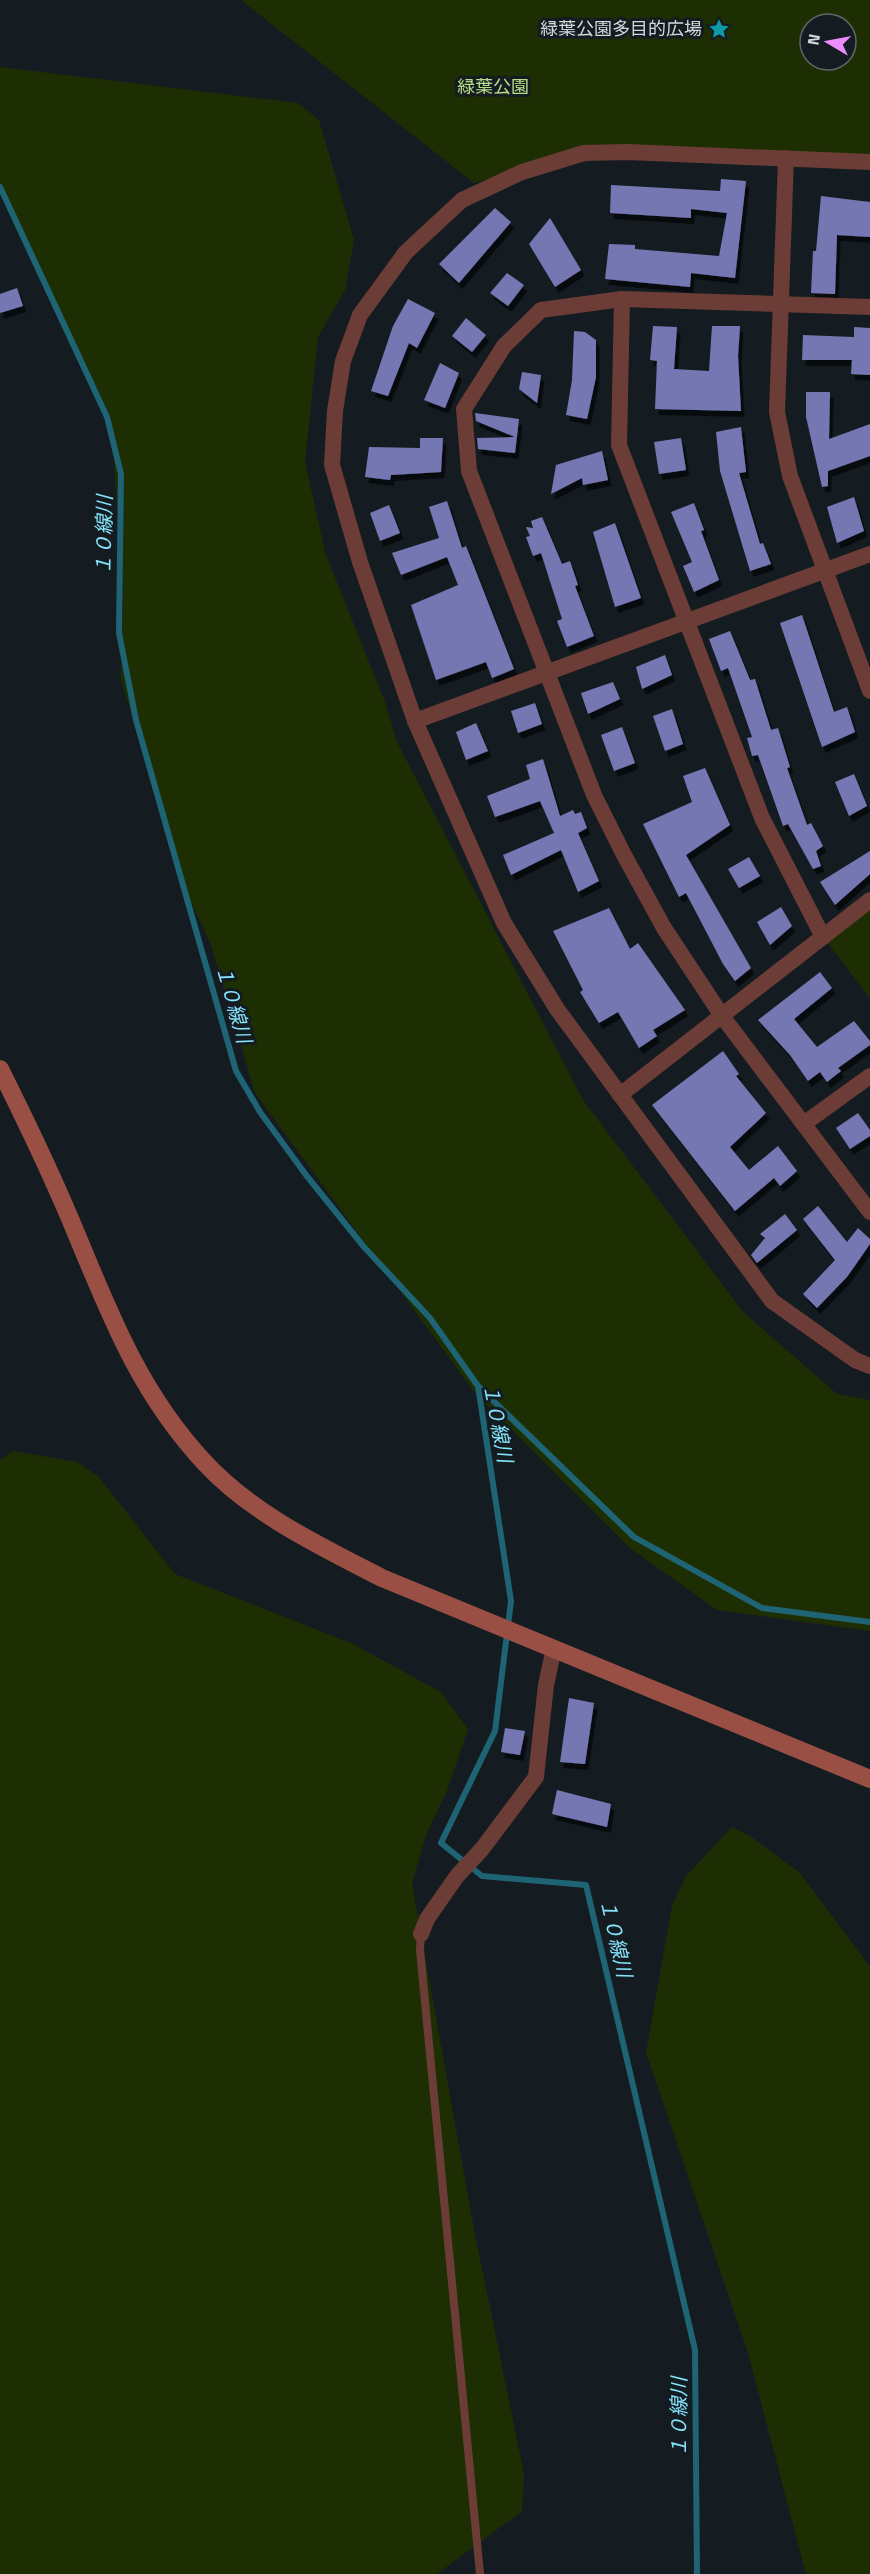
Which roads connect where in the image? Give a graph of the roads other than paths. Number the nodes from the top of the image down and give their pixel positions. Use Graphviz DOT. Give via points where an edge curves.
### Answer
graph roads {
  1 [pos="786,158"];
  2 [pos="870,162"];
  3 [pos="622,299"];
  4 [pos="781,302"];
  5 [pos="870,307"];
  6 [pos="870,554"];
  7 [pos="825,572"];
  8 [pos="686,620"];
  9 [pos="545,672"];
  10 [pos="870,692"];
  11 [pos="415,721"];
  12 [pos="870,900"];
  13 [pos="823,937"];
  14 [pos="722,1016"];
  15 [pos="0,1069"];
  16 [pos="870,1076"];
  17 [pos="620,1095"];
  18 [pos="805,1123"];
  19 [pos="870,1212"];
  20 [pos="870,1366"];
  21 [pos="554,1648"];
  22 [pos="870,1779"];
  23 [pos="421,1934"];
  24 [pos="480,2574"];
  1 -- 2 [label="street"];
  1 -- 4 [label="street"];
  1 -- 11 [label="street" via="584,153 522,172 462,200 406,252 360,315 343,361 332,465 360,562"];
  3 -- 4 [label="street"];
  3 -- 8 [label="street" via="619,445"];
  3 -- 9 [label="street" via="541,310 504,346 464,409 469,471"];
  4 -- 5 [label="street"];
  4 -- 7 [label="street" via="777,412 790,476"];
  6 -- 7 [label="street"];
  7 -- 8 [label="street"];
  7 -- 10 [label="street"];
  8 -- 9 [label="street"];
  8 -- 13 [label="street" via="762,818"];
  9 -- 11 [label="street"];
  9 -- 14 [label="street" via="594,795 624,855 664,928"];
  11 -- 17 [label="street" via="504,923 557,1009"];
  12 -- 13 [label="street"];
  13 -- 14 [label="street"];
  14 -- 17 [label="street"];
  14 -- 18 [label="street"];
  15 -- 21 [label="street" via="42,1154 142,1382 205,1463 253,1504 308,1539 382,1578"];
  16 -- 18 [label="street"];
  17 -- 20 [label="street" via="772,1300 855,1360"];
  18 -- 19 [label="street"];
  21 -- 22 [label="street"];
  21 -- 23 [label="street" via="536,1777 458,1876 427,1919"];
  23 -- 24 [label="lane" via="434,2111"];
}
